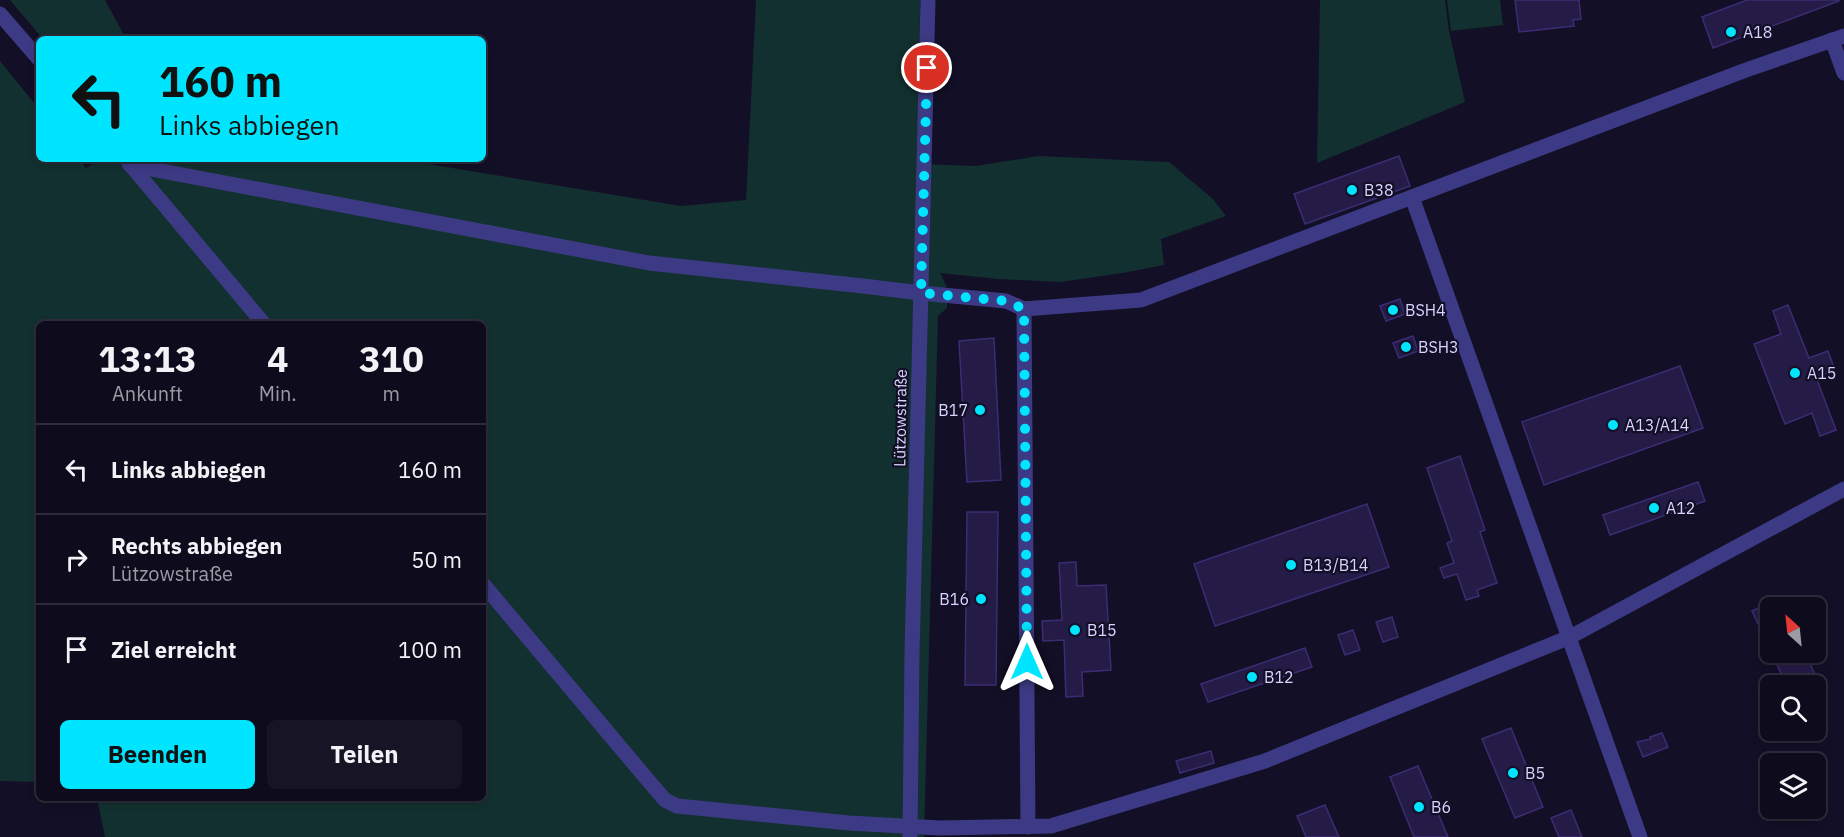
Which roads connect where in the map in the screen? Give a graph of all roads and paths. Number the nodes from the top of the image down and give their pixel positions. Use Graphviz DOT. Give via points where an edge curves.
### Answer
graph roads {
  1 [pos="928,0"];
  2 [pos="0,14"];
  3 [pos="1838,38"];
  4 [pos="36,56"];
  5 [pos="1844,73"];
  6 [pos="128,162"];
  7 [pos="1412,197"];
  8 [pos="921,293"];
  9 [pos="1024,309"];
  10 [pos="261,321"];
  11 [pos="1844,489"];
  12 [pos="486,588"];
  13 [pos="1570,637"];
  14 [pos="1028,827"];
  15 [pos="1053,831"];
  16 [pos="910,832"];
  17 [pos="1640,837"];
  1 -- 8 [label="street, Lützowstraße"];
  2 -- 4 [label="street"];
  3 -- 5 [label="street"];
  3 -- 7 [label="street"];
  6 -- 8 [label="street" via="649,263"];
  6 -- 10 [label="street"];
  7 -- 9 [label="street" via="1141,300"];
  7 -- 13 [label="street"];
  8 -- 9 [label="street" via="1006,301"];
  8 -- 16 [label="street, Lützowstraße"];
  9 -- 14 [label="street"];
  11 -- 13 [label="street"];
  12 -- 16 [label="street" via="665,800 676,806 849,822"];
  13 -- 15 [label="street" via="1265,761"];
  13 -- 17 [label="street"];
  14 -- 15 [label="street"];
  14 -- 16 [label="street"];
}
